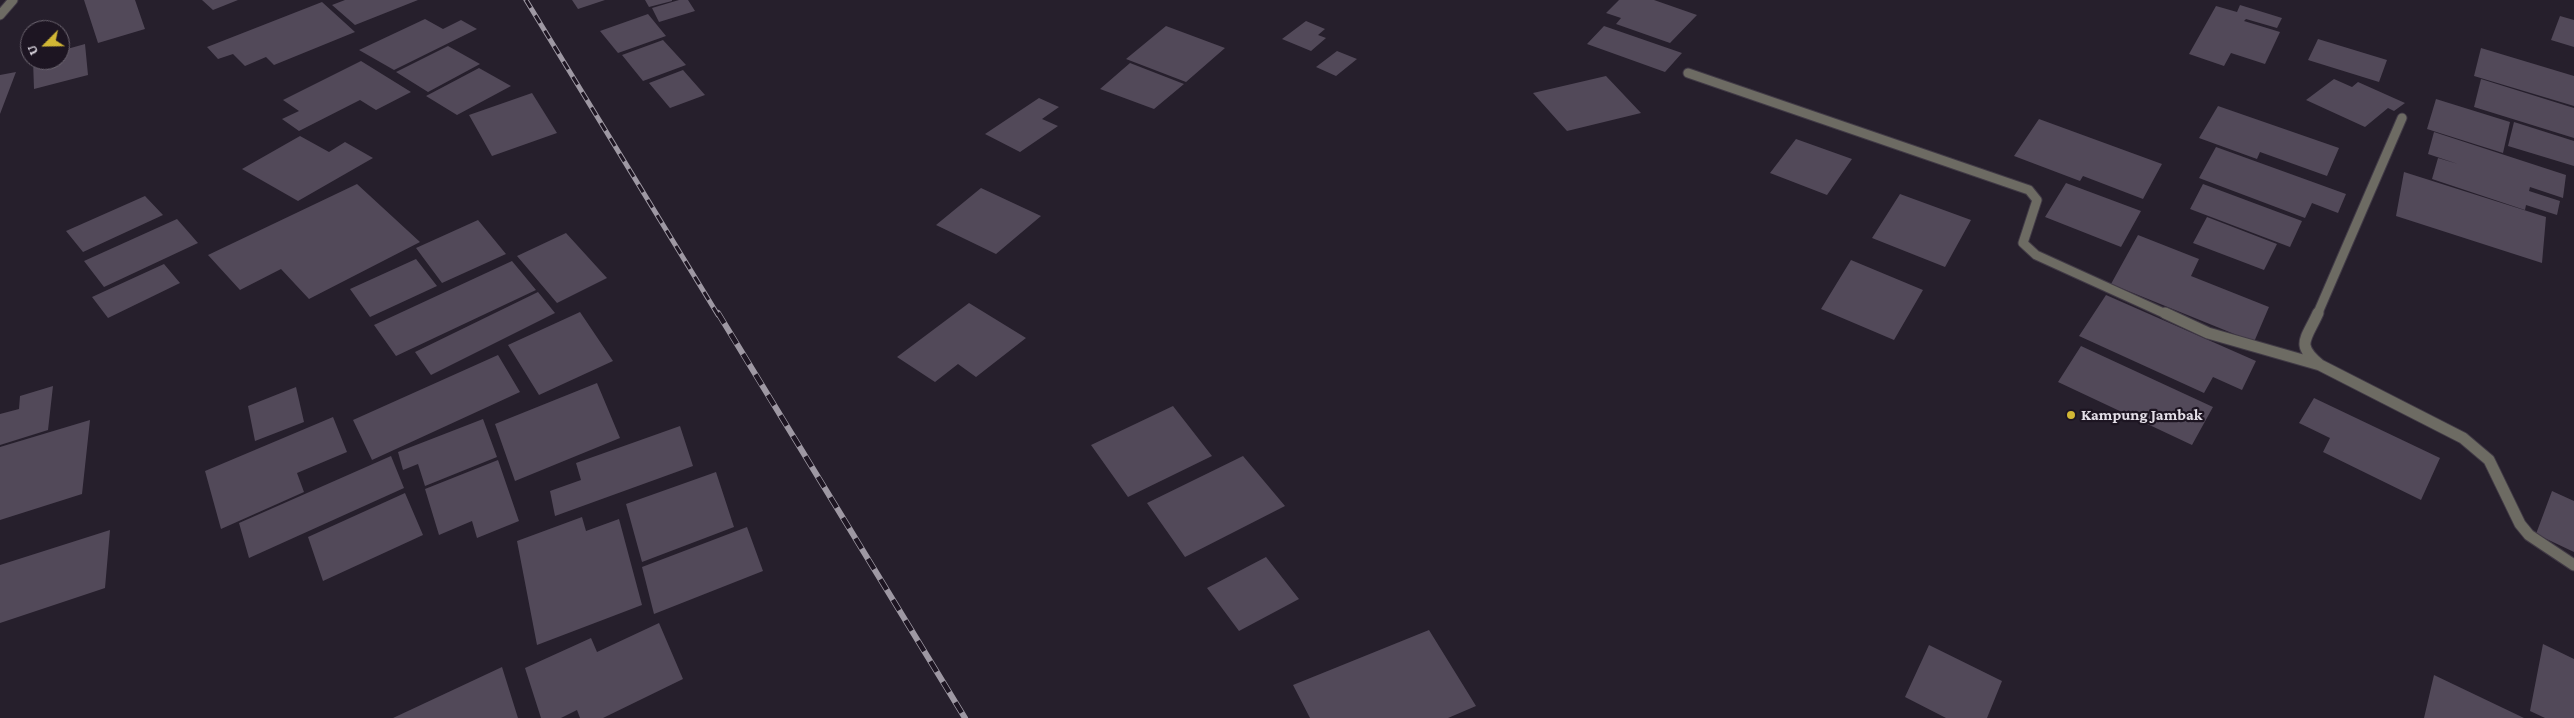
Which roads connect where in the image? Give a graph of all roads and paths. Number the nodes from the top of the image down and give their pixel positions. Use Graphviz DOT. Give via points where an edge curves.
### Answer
graph roads {
  1 [pos="13,0"];
  2 [pos="0,14"];
  3 [pos="1688,73"];
  4 [pos="2402,118"];
  5 [pos="2320,365"];
  6 [pos="2574,565"];
  1 -- 2 [label="street"];
  3 -- 5 [label="street" via="2030,190 2037,200 2023,243 2036,256 2208,333 2265,352"];
  4 -- 5 [label="street" via="2304,346 2306,353"];
  5 -- 6 [label="street" via="2463,438 2476,448 2489,460 2520,524 2546,548"];
}
